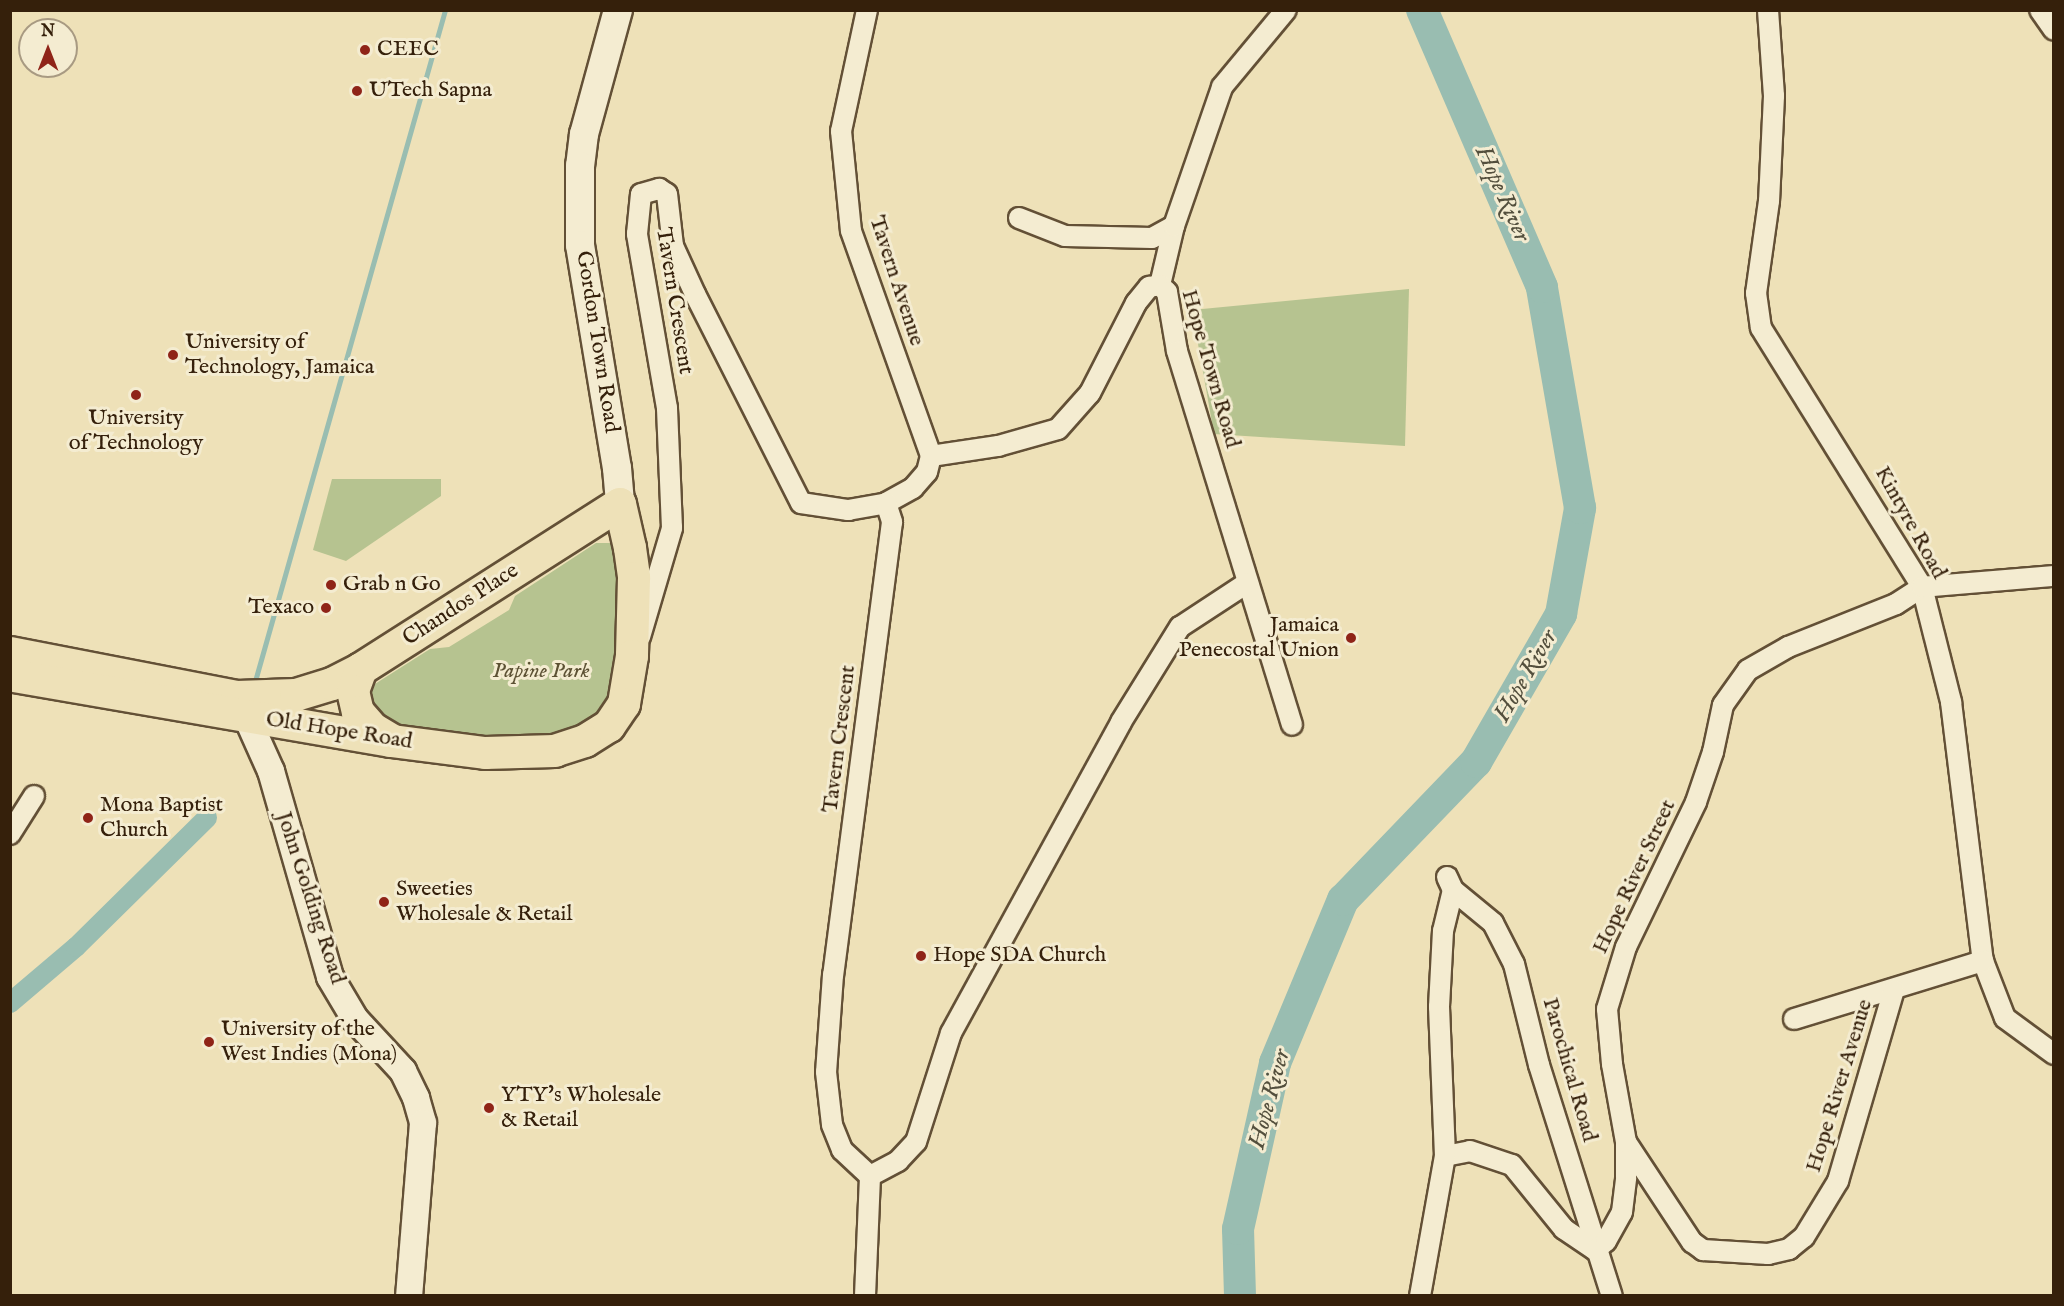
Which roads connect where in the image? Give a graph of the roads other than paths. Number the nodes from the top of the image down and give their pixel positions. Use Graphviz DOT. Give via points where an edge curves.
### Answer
graph roads {
  1 [pos="618,10"];
  2 [pos="867,10"];
  3 [pos="1286,10"];
  4 [pos="1768,10"];
  5 [pos="2040,10"];
  6 [pos="2054,30"];
  7 [pos="1019,218"];
  8 [pos="1174,226"];
  9 [pos="1160,285"];
  10 [pos="931,456"];
  11 [pos="886,502"];
  12 [pos="620,504"];
  13 [pos="2054,576"];
  14 [pos="1247,583"];
  15 [pos="1922,587"];
  16 [pos="10,653"];
  17 [pos="631,666"];
  18 [pos="361,669"];
  19 [pos="10,675"];
  20 [pos="296,695"];
  21 [pos="242,707"];
  22 [pos="1292,725"];
  23 [pos="392,741"];
  24 [pos="34,796"];
  25 [pos="10,834"];
  26 [pos="1983,961"];
  27 [pos="1894,990"];
  28 [pos="1794,1019"];
  29 [pos="2054,1054"];
  30 [pos="1626,1142"];
  31 [pos="1444,1156"];
  32 [pos="870,1176"];
  33 [pos="1595,1250"];
  34 [pos="409,1296"];
  35 [pos="865,1296"];
  36 [pos="1420,1296"];
  37 [pos="1612,1296"];
  1 -- 12 [label="main road, Gordon Town Road" via="585,134 580,166 580,245"];
  2 -- 10 [label="street, Tavern Avenue" via="841,131 851,231"];
  3 -- 8 [label="street" via="1222,87"];
  4 -- 15 [label="street, Kintyre Road" via="1774,96 1770,201 1756,293 1761,327"];
  5 -- 6 [label="street"];
  7 -- 8 [label="street" via="1065,236 1152,238"];
  8 -- 9 [label="street"];
  9 -- 10 [label="street, Hope Town Road" via="1149,287 1136,303 1090,393 1058,429 998,446"];
  9 -- 14 [label="street, Hope Town Road" via="1167,292 1177,351"];
  10 -- 11 [label="street" via="927,472 913,488"];
  11 -- 17 [label="street, Tavern Crescent" via="848,510 801,503 673,246 666,194 659,189 647,189 637,202 637,234 667,408 672,528"];
  11 -- 32 [label="street, Tavern Crescent" via="892,522 833,975 826,1072 832,1125 842,1150"];
  12 -- 17 [label="main road, Gordon Town Road" via="634,579"];
  12 -- 18 [label="main road, Chandos Place"];
  13 -- 15 [label="street"];
  14 -- 22 [label="street, Hope Town Road"];
  14 -- 32 [label="street" via="1180,627 1121,722 951,1033 916,1142 898,1161"];
  15 -- 26 [label="street, Kintyre Road" via="1951,702"];
  15 -- 30 [label="street, Hope River Street" via="1896,604 1788,647 1748,670 1723,705 1696,802 1626,947 1607,1009"];
  16 -- 21 [label="main road, Old Hope Road"];
  17 -- 23 [label="main road, Old Hope Road" via="624,704 609,726 585,741 555,751 485,753"];
  18 -- 20 [label="main road, Chandos Place" via="332,684"];
  18 -- 23 [label="main road" via="353,691 358,712 373,729"];
  19 -- 21 [label="main road, Old Hope Road"];
  20 -- 21 [label="main road, Old Hope Road"];
  21 -- 23 [label="main road, Old Hope Road"];
  21 -- 34 [label="street, John Golding Road" via="271,771 330,978 355,1019 403,1071 419,1107 423,1124"];
  24 -- 25 [label="street"];
  26 -- 27 [label="street"];
  26 -- 29 [label="street, Kintyre Road" via="2005,1018"];
  27 -- 28 [label="street"];
  27 -- 30 [label="street, Hope River Avenue" via="1838,1181 1804,1237 1789,1249 1768,1254 1703,1250 1692,1242"];
  30 -- 33 [label="street, Hope River Street" via="1622,1212 1613,1232"];
  31 -- 33 [label="street" via="1470,1151 1512,1165 1564,1229"];
  31 -- 33 [label="street, Parochical Road" via="1439,1006 1450,883 1493,923 1514,964 1539,1065 1567,1147"];
  31 -- 36 [label="street"];
  32 -- 35 [label="street"];
  33 -- 37 [label="street, Parochical Road"];
}
